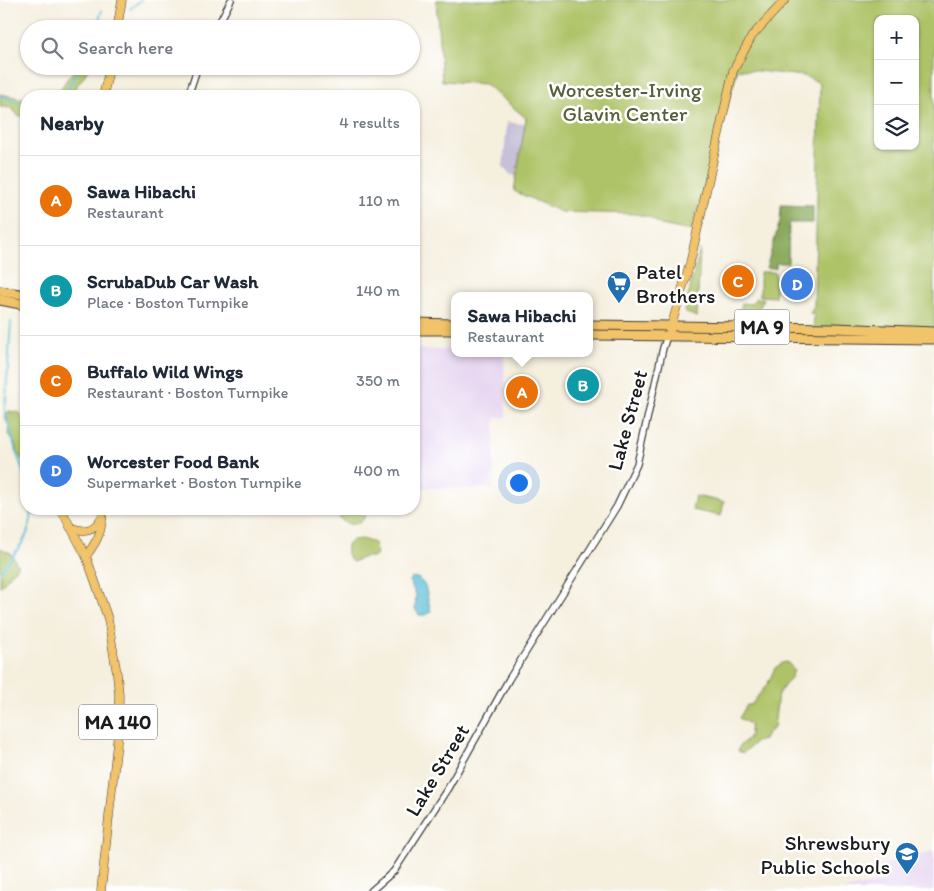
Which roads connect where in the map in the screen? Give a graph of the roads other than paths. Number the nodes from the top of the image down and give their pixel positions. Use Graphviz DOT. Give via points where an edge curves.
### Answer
graph roads {
  1 [pos="122,0"];
  2 [pos="231,0"];
  3 [pos="785,0"];
  4 [pos="119,20"];
  5 [pos="221,20"];
  6 [pos="108,75"];
  7 [pos="195,75"];
  8 [pos="104,90"];
  9 [pos="190,90"];
  10 [pos="0,291"];
  11 [pos="20,294"];
  12 [pos="0,300"];
  13 [pos="20,305"];
  14 [pos="420,323"];
  15 [pos="451,324"];
  16 [pos="593,325"];
  17 [pos="672,326"];
  18 [pos="420,330"];
  19 [pos="451,330"];
  20 [pos="934,332"];
  21 [pos="593,335"];
  22 [pos="668,336"];
  23 [pos="934,339"];
  24 [pos="64,515"];
  25 [pos="102,515"];
  26 [pos="103,515"];
  27 [pos="70,527"];
  28 [pos="86,556"];
  29 [pos="101,891"];
  30 [pos="371,891"];
  1 -- 4 [label="main road"];
  2 -- 5 [label="street"];
  3 -- 17 [label="main road, Lake Street" via="752,36 733,72 690,263"];
  6 -- 8 [label="main road"];
  7 -- 9 [label="street"];
  10 -- 11 [label="highway"];
  12 -- 13 [label="highway"];
  14 -- 15 [label="highway"];
  16 -- 17 [label="highway, MA 9"];
  17 -- 20 [label="highway, MA 9"];
  17 -- 22 [label="main road, Lake Street"];
  18 -- 19 [label="highway"];
  21 -- 22 [label="highway, MA 9"];
  22 -- 23 [label="highway, MA 9"];
  22 -- 30 [label="street, Lake Street" via="637,464 617,506 516,669 448,788 394,872"];
  24 -- 27 [label="main road, MA 140"];
  25 -- 27 [label="main road" via="92,529"];
  26 -- 28 [label="main road" via="99,537"];
  27 -- 28 [label="main road, MA 140"];
  28 -- 29 [label="main road, MA 140" via="108,618 119,696"];
}
